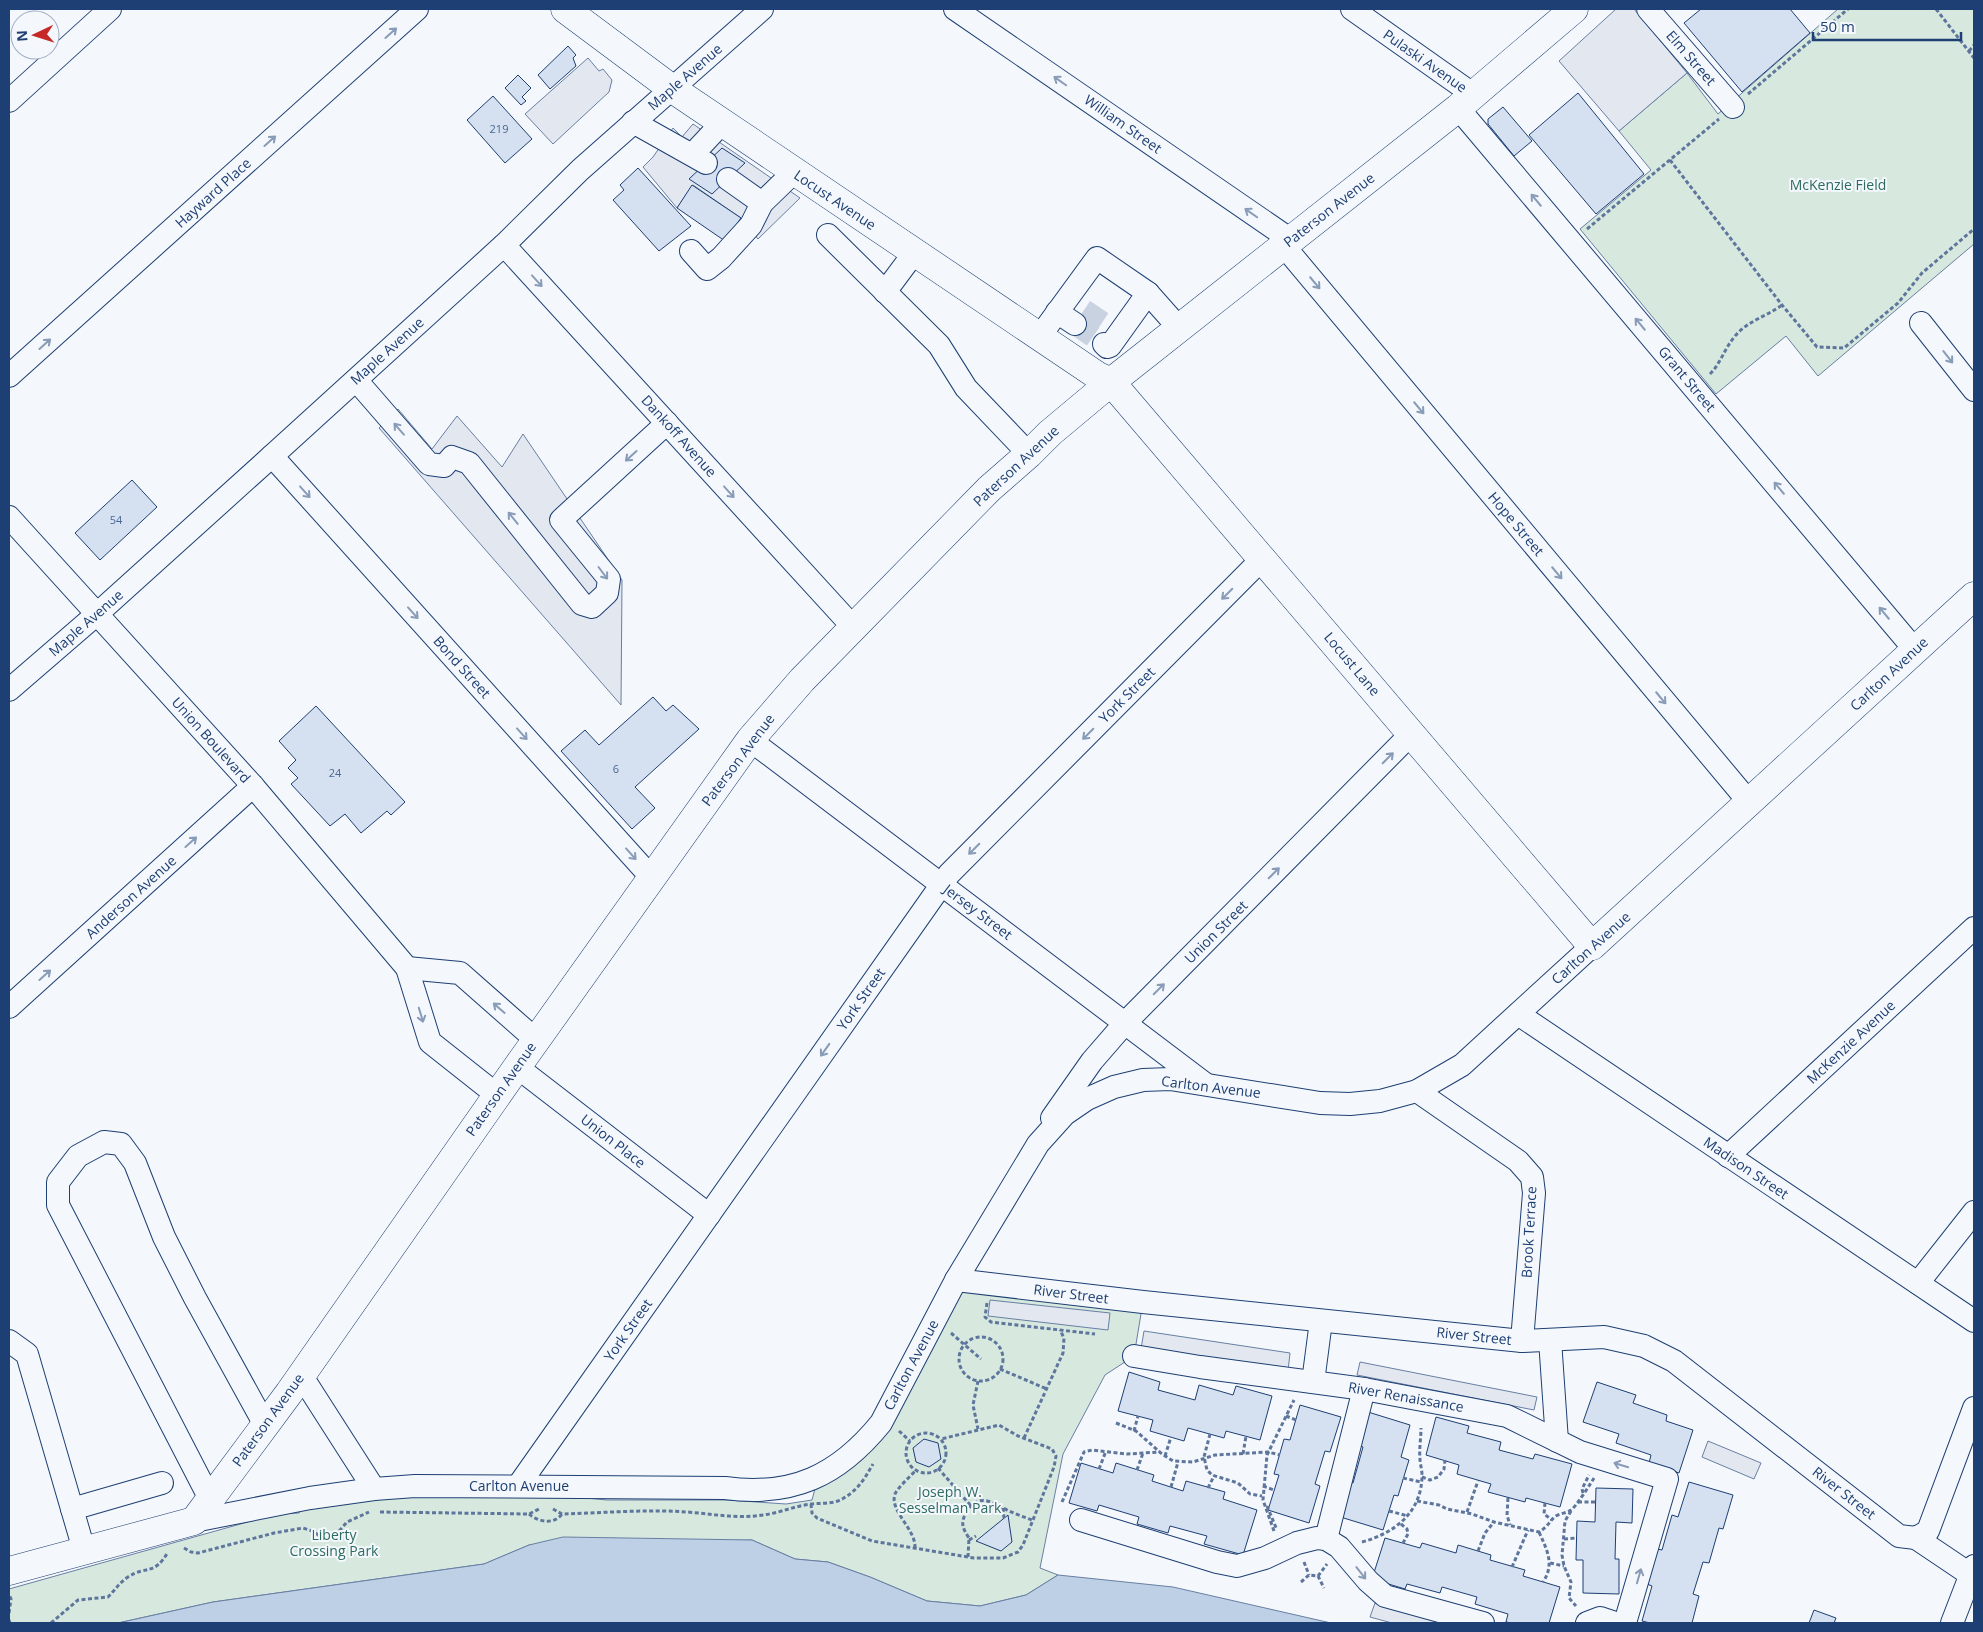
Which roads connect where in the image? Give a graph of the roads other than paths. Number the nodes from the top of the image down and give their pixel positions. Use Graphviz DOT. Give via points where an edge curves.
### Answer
graph roads {
  1 [pos="110,9"];
  2 [pos="417,9"];
  3 [pos="565,9"];
  4 [pos="762,9"];
  5 [pos="955,9"];
  6 [pos="1352,9"];
  7 [pos="1574,9"];
  8 [pos="1648,9"];
  9 [pos="671,88"];
  10 [pos="9,101"];
  11 [pos="1466,102"];
  12 [pos="1734,107"];
  13 [pos="633,122"];
  14 [pos="722,123"];
  15 [pos="794,172"];
  16 [pos="728,179"];
  17 [pos="762,203"];
  18 [pos="828,235"];
  19 [pos="1288,243"];
  20 [pos="504,245"];
  21 [pos="691,250"];
  22 [pos="914,253"];
  23 [pos="886,292"];
  24 [pos="1148,293"];
  25 [pos="1921,323"];
  26 [pos="1180,328"];
  27 [pos="1117,329"];
  28 [pos="1040,336"];
  29 [pos="9,376"];
  30 [pos="356,380"];
  31 [pos="1111,382"];
  32 [pos="1974,390"];
  33 [pos="667,423"];
  34 [pos="1030,454"];
  35 [pos="272,456"];
  36 [pos="9,517"];
  37 [pos="1262,559"];
  38 [pos="1974,596"];
  39 [pos="97,614"];
  40 [pos="853,627"];
  41 [pos="1915,650"];
  42 [pos="9,690"];
  43 [pos="1411,734"];
  44 [pos="750,740"];
  45 [pos="253,786"];
  46 [pos="1749,802"];
  47 [pos="651,878"];
  48 [pos="941,884"];
  49 [pos="1974,928"];
  50 [pos="1592,946"];
  51 [pos="407,968"];
  52 [pos="9,1007"];
  53 [pos="1518,1014"];
  54 [pos="1125,1023"];
  55 [pos="536,1040"];
  56 [pos="517,1067"];
  57 [pos="1206,1084"];
  58 [pos="1417,1091"];
  59 [pos="497,1095"];
  60 [pos="1038,1144"];
  61 [pos="1728,1156"];
  62 [pos="1974,1212"];
  63 [pos="709,1215"];
  64 [pos="956,1280"];
  65 [pos="1918,1283"];
  66 [pos="1971,1312"];
  67 [pos="1321,1320"];
  68 [pos="1550,1340"];
  69 [pos="9,1341"];
  70 [pos="1522,1341"];
  71 [pos="1134,1356"];
  72 [pos="301,1375"];
  73 [pos="1313,1382"];
  74 [pos="1364,1389"];
  75 [pos="1974,1408"];
  76 [pos="265,1425"];
  77 [pos="1557,1440"];
  78 [pos="162,1483"];
  79 [pos="518,1486"];
  80 [pos="374,1489"];
  81 [pos="210,1499"];
  82 [pos="72,1509"];
  83 [pos="1081,1520"];
  84 [pos="194,1521"];
  85 [pos="1922,1534"];
  86 [pos="1326,1539"];
  87 [pos="84,1550"];
  88 [pos="9,1571"];
  89 [pos="1973,1573"];
  90 [pos="1581,1614"];
  91 [pos="1482,1623"];
  92 [pos="1615,1623"];
  93 [pos="1625,1623"];
  94 [pos="1952,1623"];
  1 -- 10 [label="street"];
  29 -- 2 [label="street, Hayward Place, one-way"];
  3 -- 9 [label="main road, Locust Avenue"];
  4 -- 9 [label="street, Maple Avenue"];
  19 -- 5 [label="street, William Street, one-way"];
  6 -- 11 [label="street, Pulaski Avenue"];
  7 -- 11 [label="main road, Paterson Avenue"];
  8 -- 12 [label="street, Elm Street"];
  9 -- 13 [label="street, Maple Avenue"];
  9 -- 14 [label="main road, Locust Avenue"];
  11 -- 19 [label="main road, Paterson Avenue"];
  41 -- 11 [label="street, Grant Street, one-way" via="1571,242"];
  13 -- 14 [label="street" via="699,159"];
  13 -- 20 [label="street, Maple Avenue"];
  14 -- 15 [label="main road, Locust Avenue"];
  15 -- 17 [label="street"];
  15 -- 22 [label="main road, Locust Avenue"];
  16 -- 17 [label="street"];
  17 -- 21 [label="street" via="752,225 707,269"];
  18 -- 23 [label="street"];
  19 -- 26 [label="main road, Paterson Avenue"];
  19 -- 46 [label="street, Hope Street, one-way"];
  20 -- 30 [label="street, Maple Avenue"];
  20 -- 33 [label="street, Dankoff Avenue, one-way"];
  22 -- 23 [label="street"];
  22 -- 28 [label="main road, Locust Avenue"];
  23 -- 34 [label="street" via="939,345 966,388"];
  24 -- 26 [label="street"];
  24 -- 27 [label="street"];
  24 -- 28 [label="street" via="1097,258 1076,305"];
  25 -- 32 [label="street, one-way"];
  26 -- 31 [label="main road, Paterson Avenue"];
  28 -- 31 [label="main road, Locust Avenue"];
  33 -- 30 [label="street, one-way" via="561,520 609,579 607,593 592,607 582,604 469,462 452,457 444,466 429,464"];
  30 -- 35 [label="street, Maple Avenue"];
  31 -- 34 [label="main road, Paterson Avenue"];
  31 -- 37 [label="main road, Locust Lane"];
  33 -- 40 [label="street, Dankoff Avenue, one-way"];
  34 -- 40 [label="main road, Paterson Avenue" via="989,489"];
  35 -- 39 [label="street, Maple Avenue"];
  35 -- 47 [label="street, Bond Street, one-way"];
  36 -- 39 [label="street, Union Boulevard"];
  37 -- 43 [label="main road, Locust Lane"];
  37 -- 48 [label="street, York Street, one-way"];
  38 -- 41 [label="main road, Carlton Avenue"];
  39 -- 42 [label="street, Maple Avenue"];
  39 -- 45 [label="street, Union Boulevard"];
  40 -- 44 [label="main road, Paterson Avenue"];
  41 -- 46 [label="main road, Carlton Avenue"];
  43 -- 50 [label="main road, Locust Lane"];
  54 -- 43 [label="street, Union Street, one-way"];
  44 -- 47 [label="main road, Paterson Avenue"];
  44 -- 48 [label="street, Jersey Street"];
  45 -- 51 [label="street, Union Boulevard"];
  52 -- 45 [label="street, Anderson Avenue, one-way"];
  46 -- 50 [label="main road, Carlton Avenue"];
  47 -- 55 [label="main road, Paterson Avenue"];
  48 -- 54 [label="street, Jersey Street"];
  48 -- 63 [label="street, York Street, one-way"];
  49 -- 61 [label="street, McKenzie Avenue"];
  50 -- 53 [label="street, Carlton Avenue"];
  55 -- 51 [label="street, one-way" via="460,973"];
  51 -- 59 [label="street, Union Boulevard, one-way" via="430,1042"];
  53 -- 58 [label="street, Carlton Avenue" via="1462,1065"];
  53 -- 61 [label="street, Madison Street"];
  54 -- 57 [label="street, Jersey Street"];
  54 -- 60 [label="street, Union Street" via="1092,1060 1061,1103"];
  55 -- 56 [label="main road, Paterson Avenue"];
  56 -- 59 [label="main road, Paterson Avenue"];
  56 -- 63 [label="street, Union Place"];
  57 -- 58 [label="street, Carlton Avenue" via="1320,1103 1350,1104 1380,1101"];
  57 -- 60 [label="street, Carlton Avenue" via="1170,1079 1143,1080 1114,1087 1087,1099 1065,1114"];
  58 -- 70 [label="street, Brook Terrace" via="1518,1161 1532,1177 1534,1193"];
  59 -- 72 [label="main road, Paterson Avenue"];
  60 -- 64 [label="street, Carlton Avenue"];
  61 -- 65 [label="street, Madison Street"];
  62 -- 65 [label="street"];
  63 -- 79 [label="street, York Street"];
  64 -- 67 [label="street, River Street"];
  64 -- 79 [label="street, Carlton Avenue" via="881,1423 849,1457 818,1476 793,1486 767,1490"];
  65 -- 66 [label="street, Madison Street"];
  67 -- 70 [label="street, River Street"];
  67 -- 73 [label="street"];
  68 -- 70 [label="street, River Street"];
  68 -- 77 [label="street"];
  68 -- 85 [label="street, River Street" via="1604,1337 1644,1346 1674,1362 1898,1536"];
  69 -- 82 [label="street" via="28,1354"];
  71 -- 73 [label="street, River Renaissance"];
  72 -- 76 [label="main road, Paterson Avenue"];
  72 -- 80 [label="street"];
  73 -- 74 [label="street, River Renaissance"];
  74 -- 77 [label="street, River Renaissance" via="1507,1416"];
  74 -- 86 [label="street"];
  75 -- 85 [label="street"];
  76 -- 81 [label="main road, Paterson Avenue"];
  76 -- 81 [label="street" via="164,1237 135,1162 121,1144 104,1142 78,1156 58,1182 58,1205"];
  93 -- 77 [label="street, River Renaissance, one-way" via="1667,1479 1580,1452"];
  78 -- 82 [label="street"];
  79 -- 80 [label="street, Carlton Avenue"];
  80 -- 84 [label="street, Carlton Avenue"];
  81 -- 84 [label="main road, Paterson Avenue"];
  82 -- 87 [label="street"];
  83 -- 86 [label="street" via="1237,1566 1265,1558 1297,1543"];
  84 -- 87 [label="main road"];
  85 -- 89 [label="street, River Street"];
  86 -- 91 [label="street, one-way" via="1339,1547 1385,1596"];
  87 -- 88 [label="main road"];
  89 -- 94 [label="street"];
  90 -- 92 [label="street"];
}
